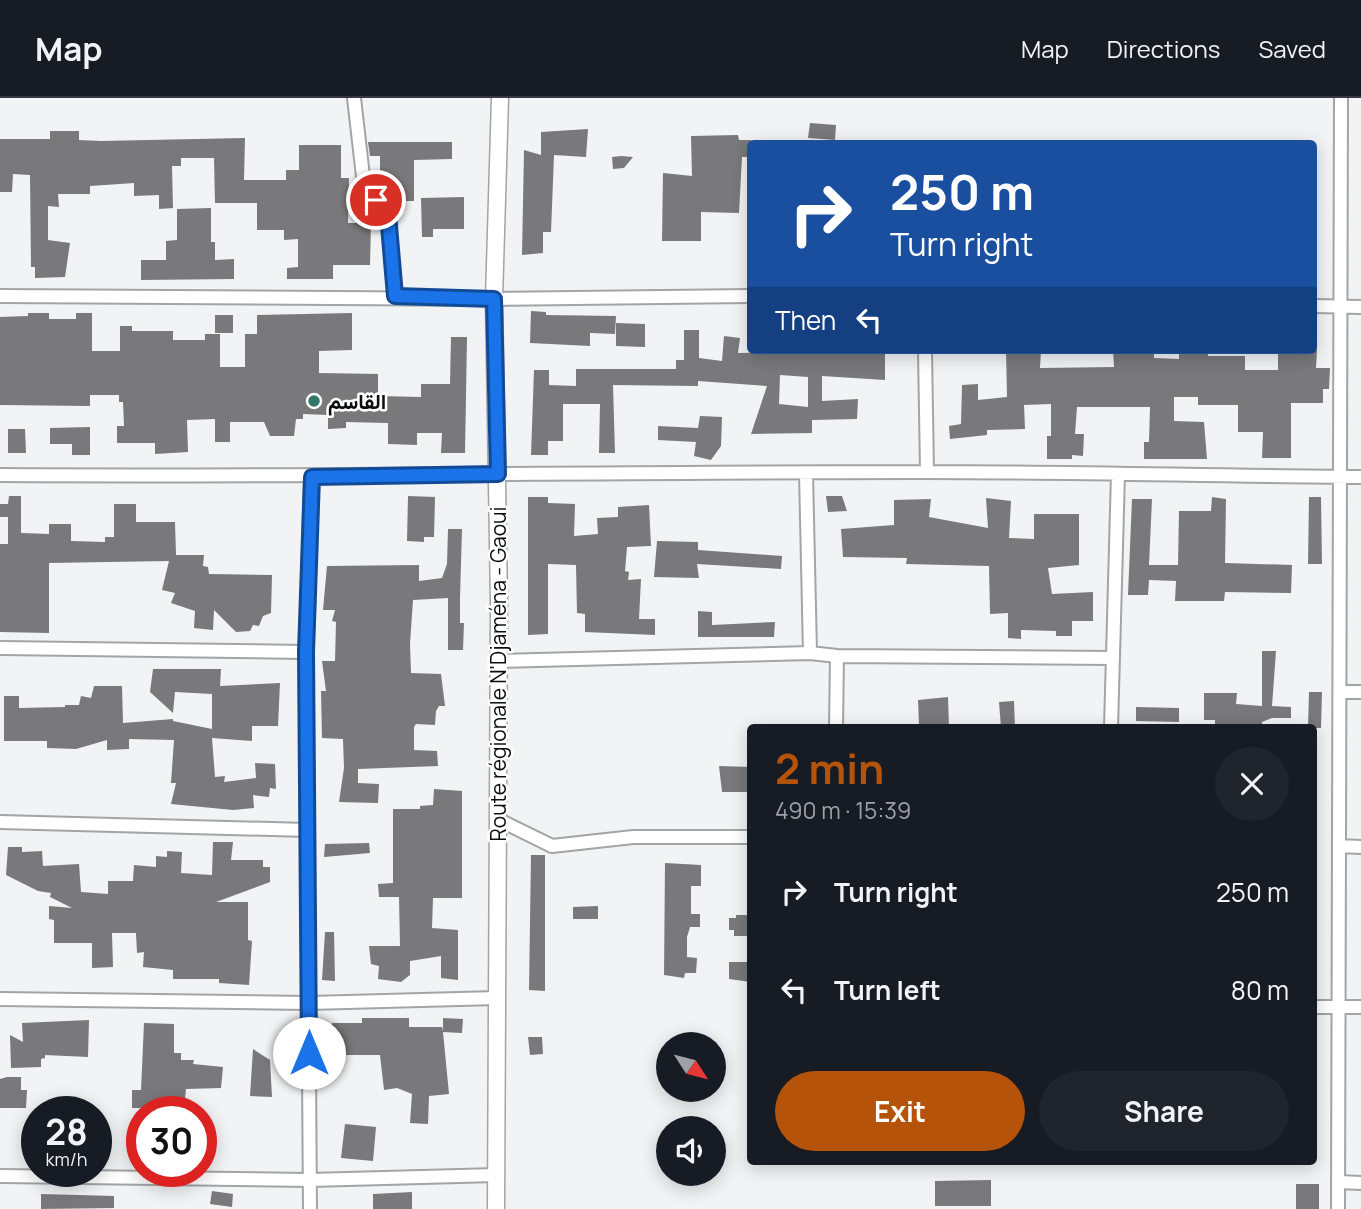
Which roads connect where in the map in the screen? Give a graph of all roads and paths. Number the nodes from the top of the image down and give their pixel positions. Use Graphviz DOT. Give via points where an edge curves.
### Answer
graph roads {
  1 [pos="354,98"];
  2 [pos="500,98"];
  3 [pos="1341,98"];
  4 [pos="0,296"];
  5 [pos="395,296"];
  6 [pos="747,296"];
  7 [pos="494,299"];
  8 [pos="1317,306"];
  9 [pos="1361,307"];
  10 [pos="1341,308"];
  11 [pos="925,354"];
  12 [pos="927,472"];
  13 [pos="806,473"];
  14 [pos="498,474"];
  15 [pos="1118,474"];
  16 [pos="0,475"];
  17 [pos="312,477"];
  18 [pos="1339,477"];
  19 [pos="1361,477"];
  20 [pos="0,648"];
  21 [pos="306,652"];
  22 [pos="810,653"];
  23 [pos="837,656"];
  24 [pos="1113,658"];
  25 [pos="498,661"];
  26 [pos="1340,692"];
  27 [pos="1361,692"];
  28 [pos="836,724"];
  29 [pos="1111,724"];
  30 [pos="498,819"];
  31 [pos="0,822"];
  32 [pos="307,830"];
  33 [pos="747,837"];
  34 [pos="1339,846"];
  35 [pos="1361,846"];
  36 [pos="497,998"];
  37 [pos="0,999"];
  38 [pos="309,1003"];
  39 [pos="1317,1007"];
  40 [pos="1339,1007"];
  41 [pos="1361,1007"];
  42 [pos="496,1175"];
  43 [pos="0,1176"];
  44 [pos="310,1180"];
  45 [pos="1339,1182"];
  46 [pos="1361,1183"];
  47 [pos="310,1209"];
  48 [pos="496,1209"];
  49 [pos="1338,1209"];
  1 -- 5 [label="street" via="364,186 388,214"];
  2 -- 7 [label="street, Route régionale N'Djaména - Gaoui"];
  3 -- 10 [label="street"];
  4 -- 5 [label="street"];
  5 -- 7 [label="street"];
  6 -- 7 [label="street"];
  7 -- 14 [label="street, Route régionale N'Djaména - Gaoui"];
  8 -- 10 [label="street"];
  9 -- 10 [label="street"];
  10 -- 18 [label="street"];
  11 -- 12 [label="street"];
  12 -- 13 [label="street"];
  12 -- 15 [label="street"];
  13 -- 14 [label="street"];
  13 -- 22 [label="street"];
  14 -- 17 [label="street"];
  14 -- 25 [label="street, Route régionale N'Djaména - Gaoui"];
  15 -- 18 [label="street"];
  15 -- 24 [label="street"];
  16 -- 17 [label="street"];
  17 -- 21 [label="street"];
  18 -- 19 [label="street"];
  18 -- 26 [label="street"];
  20 -- 21 [label="street"];
  21 -- 32 [label="street"];
  22 -- 23 [label="street"];
  22 -- 25 [label="street"];
  23 -- 24 [label="street"];
  23 -- 28 [label="street"];
  24 -- 29 [label="street"];
  25 -- 30 [label="street, Route régionale N'Djaména - Gaoui"];
  26 -- 27 [label="street"];
  26 -- 34 [label="street"];
  30 -- 33 [label="street" via="552,846 633,837"];
  30 -- 36 [label="street, Route régionale N'Djaména - Gaoui"];
  31 -- 32 [label="street"];
  32 -- 38 [label="street"];
  34 -- 35 [label="street"];
  34 -- 40 [label="street"];
  36 -- 38 [label="street"];
  36 -- 42 [label="street, Route régionale N'Djaména - Gaoui"];
  37 -- 38 [label="street"];
  38 -- 44 [label="street"];
  39 -- 40 [label="street"];
  40 -- 41 [label="street"];
  40 -- 45 [label="street"];
  42 -- 44 [label="street"];
  42 -- 48 [label="street, Route régionale N'Djaména - Gaoui"];
  43 -- 44 [label="street"];
  44 -- 47 [label="street"];
  45 -- 46 [label="street"];
  45 -- 49 [label="street"];
}
